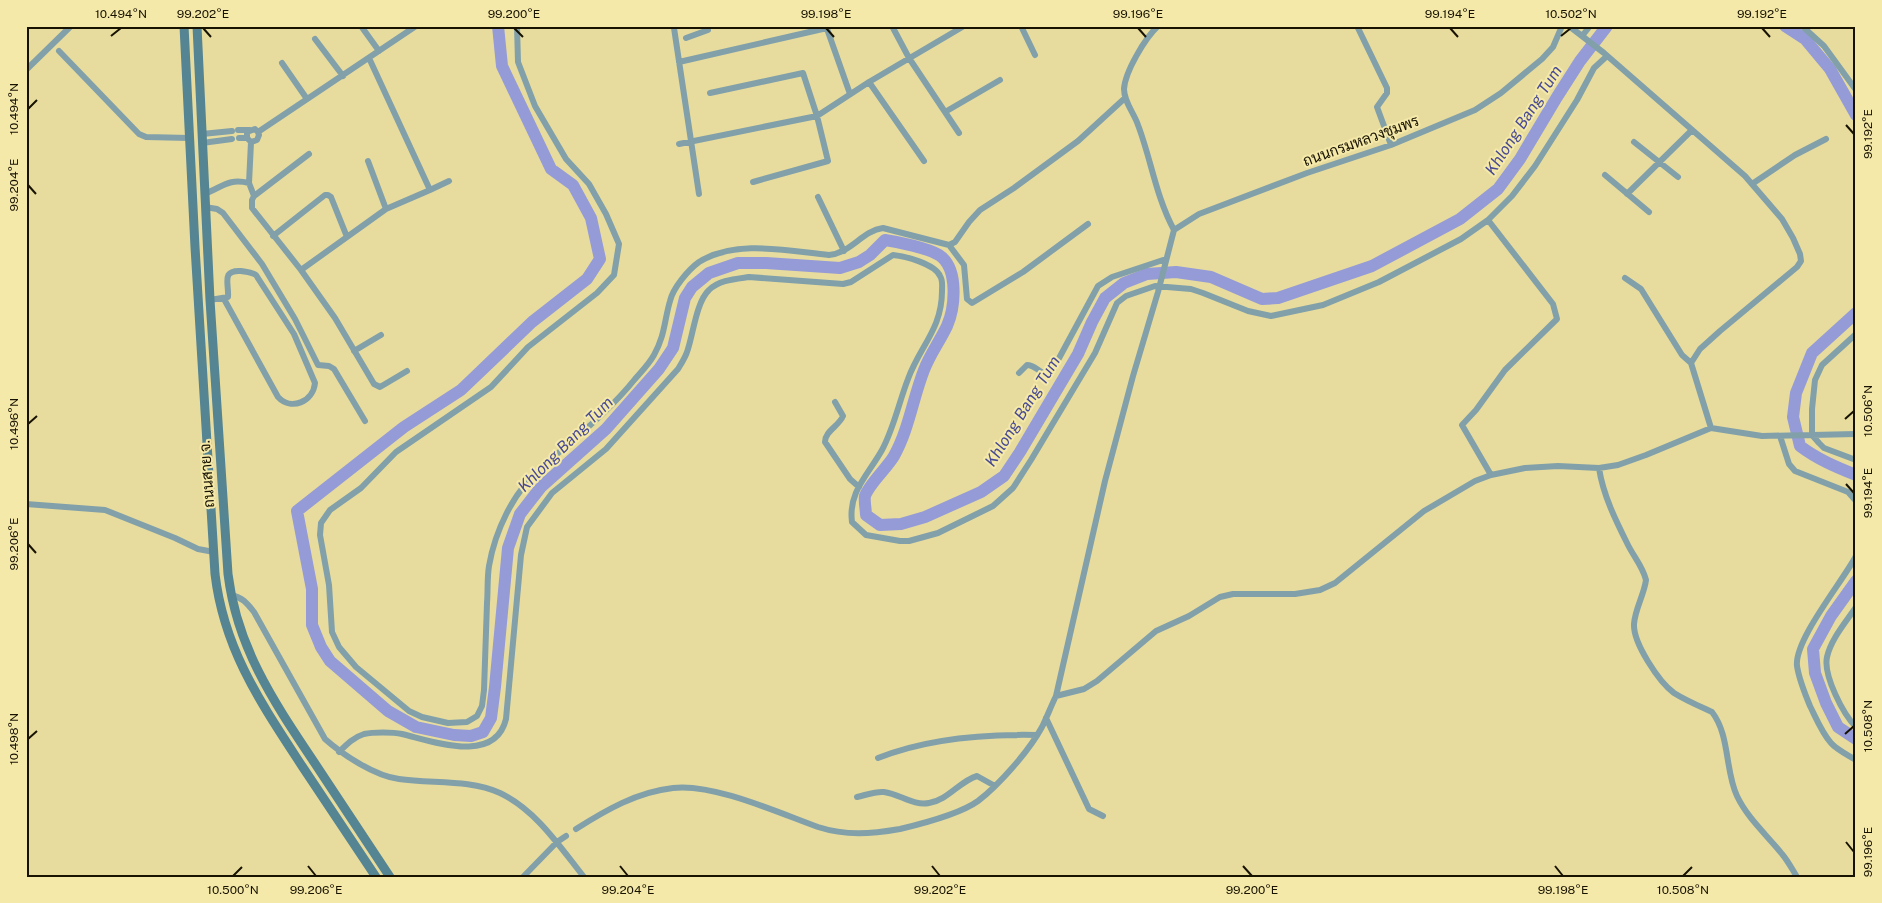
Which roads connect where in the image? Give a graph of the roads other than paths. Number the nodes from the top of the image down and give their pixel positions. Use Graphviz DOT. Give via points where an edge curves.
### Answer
graph roads {
  1 [pos="71,26"];
  2 [pos="184,26"];
  3 [pos="197,26"];
  4 [pos="361,26"];
  5 [pos="517,26"];
  6 [pos="706,26"];
  7 [pos="892,26"];
  8 [pos="964,26"];
  9 [pos="1021,26"];
  10 [pos="1158,26"];
  11 [pos="1357,26"];
  12 [pos="1562,26"];
  13 [pos="1569,26"];
  14 [pos="1590,26"];
  15 [pos="1802,26"];
  16 [pos="415,27"];
  17 [pos="827,27"];
  18 [pos="674,28"];
  19 [pos="1583,37"];
  20 [pos="686,38"];
  21 [pos="315,39"];
  22 [pos="59,51"];
  23 [pos="379,51"];
  24 [pos="1605,54"];
  25 [pos="1035,55"];
  26 [pos="369,58"];
  27 [pos="909,58"];
  28 [pos="679,62"];
  29 [pos="282,63"];
  30 [pos="26,70"];
  31 [pos="343,76"];
  32 [pos="1000,80"];
  33 [pos="869,82"];
  34 [pos="1856,90"];
  35 [pos="710,93"];
  36 [pos="850,94"];
  37 [pos="1125,98"];
  38 [pos="307,99"];
  39 [pos="945,112"];
  40 [pos="817,116"];
  41 [pos="250,130"];
  42 [pos="1692,130"];
  43 [pos="258,132"];
  44 [pos="959,133"];
  45 [pos="189,138"];
  46 [pos="202,138"];
  47 [pos="1826,139"];
  48 [pos="249,140"];
  49 [pos="692,141"];
  50 [pos="1634,142"];
  51 [pos="679,144"];
  52 [pos="1391,146"];
  53 [pos="309,154"];
  54 [pos="368,161"];
  55 [pos="924,161"];
  56 [pos="1660,162"];
  57 [pos="1605,175"];
  58 [pos="1678,178"];
  59 [pos="448,181"];
  60 [pos="754,182"];
  61 [pos="248,183"];
  62 [pos="1752,184"];
  63 [pos="430,190"];
  64 [pos="204,194"];
  65 [pos="699,194"];
  66 [pos="1628,194"];
  67 [pos="254,196"];
  68 [pos="818,197"];
  69 [pos="205,208"];
  70 [pos="386,209"];
  71 [pos="1649,212"];
  72 [pos="1488,220"];
  73 [pos="1088,224"];
  74 [pos="1174,230"];
  75 [pos="274,236"];
  76 [pos="347,237"];
  77 [pos="949,245"];
  78 [pos="844,252"];
  79 [pos="1166,261"];
  80 [pos="301,270"];
  81 [pos="1624,278"];
  82 [pos="1160,286"];
  83 [pos="224,299"];
  84 [pos="210,300"];
  85 [pos="1856,334"];
  86 [pos="381,336"];
  87 [pos="354,351"];
  88 [pos="1691,363"];
  89 [pos="407,371"];
  90 [pos="1019,373"];
  91 [pos="835,402"];
  92 [pos="364,421"];
  93 [pos="1711,428"];
  94 [pos="1856,434"];
  95 [pos="1810,435"];
  96 [pos="1782,436"];
  97 [pos="1856,460"];
  98 [pos="1599,468"];
  99 [pos="1491,475"];
  100 [pos="859,487"];
  101 [pos="1856,500"];
  102 [pos="26,504"];
  103 [pos="214,552"];
  104 [pos="1856,556"];
  105 [pos="231,595"];
  106 [pos="1856,607"];
  107 [pos="1056,696"];
  108 [pos="1046,718"];
  109 [pos="1856,727"];
  110 [pos="1037,735"];
  111 [pos="340,752"];
  112 [pos="878,758"];
  113 [pos="1856,760"];
  114 [pos="995,786"];
  115 [pos="857,797"];
  116 [pos="1103,816"];
  117 [pos="576,829"];
  118 [pos="566,836"];
  119 [pos="557,842"];
  120 [pos="376,877"];
  121 [pos="390,877"];
  122 [pos="523,877"];
  123 [pos="584,877"];
  124 [pos="1797,877"];
  1 -- 30 [label="street"];
  2 -- 45 [label="main road, ถนนสาย จ."];
  3 -- 46 [label="main road, ถนนสาย จ."];
  4 -- 23 [label="street"];
  5 -- 78 [label="street" via="518,62 535,106 566,159 589,184 619,244 614,275 597,293 528,347 491,387 396,452 361,488 330,510 321,523 332,632 339,647 356,667 409,711 448,722 466,722 477,716 484,690 489,566 508,511 538,471 622,396 654,355 665,332 670,299 697,264 731,251 763,248 829,255"];
  6 -- 20 [label="street" via="708,30"];
  7 -- 27 [label="street"];
  8 -- 27 [label="street"];
  9 -- 25 [label="street"];
  10 -- 37 [label="street" via="1147,38 1125,81"];
  11 -- 52 [label="street" via="1387,88 1378,107"];
  12 -- 52 [label="street, ถนนกรมหลวงชุมพร" via="1553,48 1501,93 1475,110"];
  13 -- 19 [label="street"];
  14 -- 19 [label="street"];
  15 -- 34 [label="street" via="1824,46"];
  16 -- 23 [label="street"];
  17 -- 28 [label="street"];
  17 -- 36 [label="street"];
  18 -- 28 [label="street"];
  19 -- 24 [label="street"];
  21 -- 31 [label="street"];
  22 -- 45 [label="street" via="139,134"];
  23 -- 26 [label="street"];
  24 -- 42 [label="street"];
  24 -- 72 [label="street" via="1535,166"];
  26 -- 31 [label="street"];
  26 -- 63 [label="street"];
  27 -- 33 [label="street"];
  27 -- 39 [label="street"];
  28 -- 49 [label="street"];
  29 -- 38 [label="street"];
  31 -- 38 [label="street"];
  32 -- 39 [label="street"];
  33 -- 36 [label="street"];
  33 -- 55 [label="street"];
  35 -- 40 [label="street" via="803,73"];
  36 -- 40 [label="street"];
  37 -- 74 [label="street" via="1138,123 1160,197"];
  37 -- 77 [label="street" via="1078,141 980,210 955,242"];
  38 -- 43 [label="street"];
  39 -- 44 [label="street"];
  40 -- 49 [label="street"];
  40 -- 60 [label="street" via="828,161"];
  41 -- 43 [label="street"];
  41 -- 46 [label="street"];
  41 -- 48 [label="street" via="247,132"];
  42 -- 56 [label="street"];
  42 -- 62 [label="street"];
  43 -- 48 [label="street" via="258,138"];
  45 -- 103 [label="main road, ถนนสาย จ."];
  46 -- 48 [label="street"];
  46 -- 64 [label="main road, ถนนสาย จ."];
  47 -- 62 [label="street" via="1795,154"];
  48 -- 61 [label="street"];
  49 -- 51 [label="street"];
  49 -- 65 [label="street"];
  50 -- 56 [label="street"];
  52 -- 74 [label="street, ถนนกรมหลวงชุมพร" via="1307,173 1199,214"];
  53 -- 67 [label="street"];
  54 -- 70 [label="street"];
  56 -- 58 [label="street"];
  56 -- 66 [label="street"];
  57 -- 66 [label="street"];
  59 -- 63 [label="street"];
  61 -- 64 [label="street" via="232,181"];
  61 -- 67 [label="street"];
  62 -- 88 [label="street" via="1782,219 1801,261 1700,349"];
  63 -- 70 [label="street"];
  64 -- 69 [label="main road, ถนนสาย จ."];
  66 -- 71 [label="street"];
  67 -- 75 [label="street" via="252,208"];
  68 -- 78 [label="street"];
  69 -- 84 [label="main road, ถนนสาย จ."];
  69 -- 92 [label="street" via="223,213 262,264 318,365 334,369"];
  70 -- 76 [label="street"];
  72 -- 82 [label="street" via="1461,239 1379,282 1323,305 1271,316 1248,312 1203,292"];
  72 -- 99 [label="street" via="1553,304 1557,319 1505,370 1462,425"];
  73 -- 77 [label="street" via="1022,272 972,303 967,299 964,265"];
  74 -- 79 [label="street"];
  75 -- 76 [label="street" via="328,195"];
  75 -- 80 [label="street"];
  76 -- 80 [label="street"];
  77 -- 78 [label="street" via="883,228 866,235"];
  79 -- 82 [label="street"];
  79 -- 90 [label="street" via="1112,277 1098,286 1051,373 1043,374 1031,365"];
  80 -- 87 [label="street"];
  81 -- 88 [label="street" via="1641,289 1682,355"];
  82 -- 100 [label="street" via="1134,293 1117,303 1095,353 1031,460 1013,488 993,506 938,532 909,541 876,537 866,535 852,522 851,504"];
  82 -- 107 [label="street" via="1105,481"];
  83 -- 83 [label="street" via="228,297 227,276 230,272 252,272 256,275 294,334 315,383 304,401 288,404 278,397"];
  83 -- 84 [label="street"];
  84 -- 105 [label="main road, ถนนสาย จ."];
  85 -- 95 [label="street" via="1822,365 1815,380"];
  86 -- 87 [label="street"];
  87 -- 89 [label="street" via="376,385 380,386"];
  88 -- 93 [label="street"];
  91 -- 100 [label="street" via="842,420 826,435 825,442"];
  93 -- 96 [label="street"];
  93 -- 98 [label="street" via="1632,461"];
  94 -- 95 [label="street"];
  95 -- 96 [label="street"];
  95 -- 97 [label="street" via="1824,448"];
  96 -- 101 [label="street" via="1789,464 1795,471 1848,492"];
  98 -- 99 [label="street" via="1549,466"];
  98 -- 124 [label="street" via="1606,498 1646,580 1634,626 1635,638 1666,686 1712,712 1722,733 1737,796"];
  99 -- 107 [label="street" via="1424,511 1335,583 1320,590 1295,594 1220,597 1156,631 1084,689"];
  100 -- 111 [label="street" via="886,441 909,377 938,320 942,300 940,274 929,266 893,255 843,284 749,277 714,286 707,291 699,308 687,354 678,369 606,448 552,493 527,527 521,555 506,719 501,731 482,744 459,747 393,733 366,733 350,741"];
  102 -- 103 [label="street" via="105,510 198,549"];
  103 -- 120 [label="main road, ถนนสาย จ." via="221,606 244,672 261,704"];
  104 -- 113 [label="street" via="1819,613 1801,647 1797,665 1817,722 1831,744"];
  105 -- 111 [label="street" via="246,601 254,612 325,739"];
  105 -- 121 [label="main road, ถนนสาย จ." via="244,640 271,696"];
  106 -- 109 [label="street" via="1833,643 1826,662 1834,692"];
  107 -- 108 [label="street"];
  108 -- 110 [label="street"];
  108 -- 116 [label="street" via="1089,809"];
  110 -- 112 [label="street" via="974,736 900,750"];
  110 -- 114 [label="street"];
  111 -- 119 [label="street" via="397,779 464,783 500,794 532,815"];
  114 -- 115 [label="street" via="977,776 930,803 917,803 882,791"];
  114 -- 117 [label="street" via="977,802 960,810 916,825 874,834 848,834 820,827 707,789 673,788 610,808"];
  118 -- 119 [label="street"];
  119 -- 122 [label="street"];
  119 -- 123 [label="street"];
}
